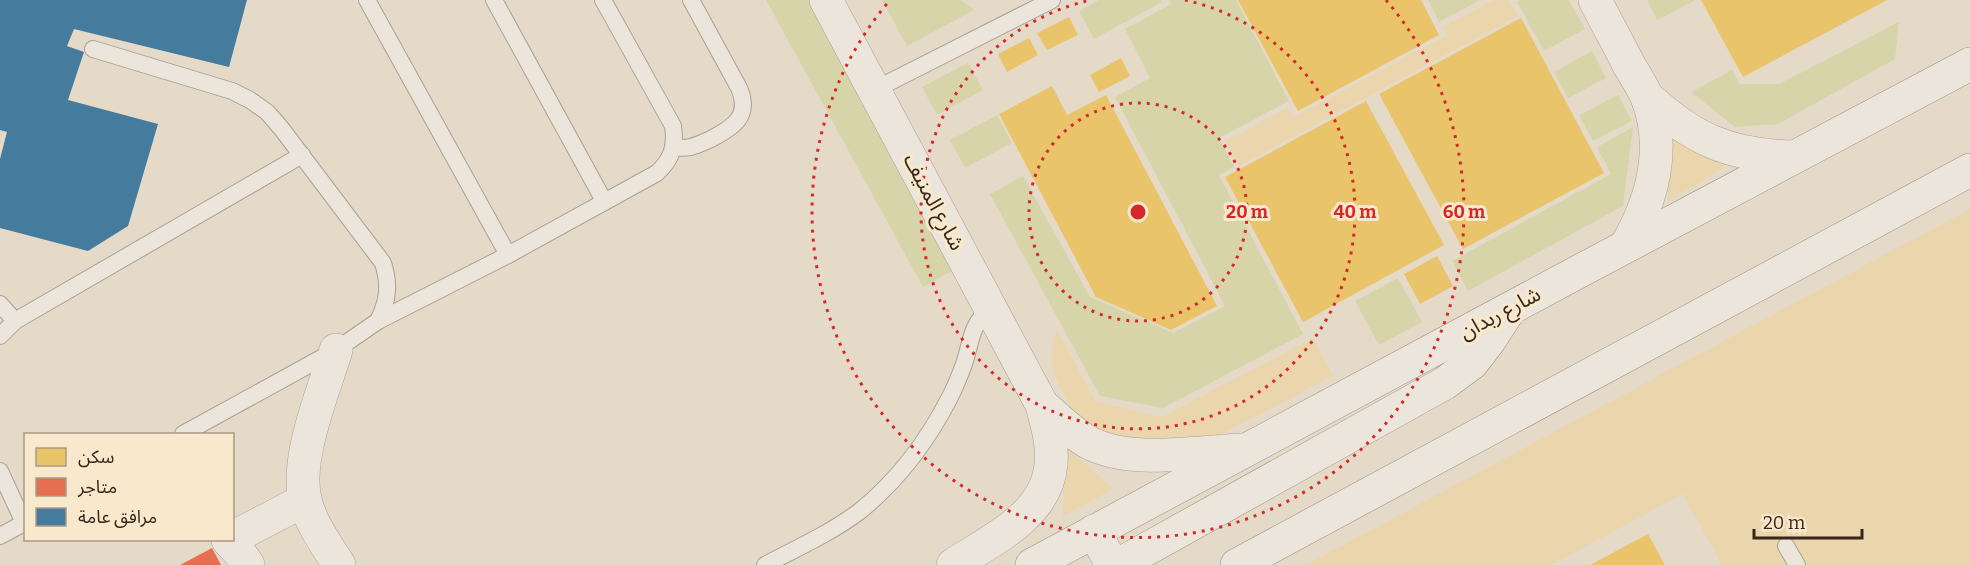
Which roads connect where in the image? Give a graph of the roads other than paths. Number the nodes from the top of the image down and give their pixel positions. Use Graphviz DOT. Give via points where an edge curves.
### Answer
graph roads {
  1 [pos="367,0"];
  2 [pos="494,0"];
  3 [pos="603,0"];
  4 [pos="691,0"];
  5 [pos="826,0"];
  6 [pos="1052,0"];
  7 [pos="1595,0"];
  8 [pos="93,49"];
  9 [pos="1970,64"];
  10 [pos="874,90"];
  11 [pos="1647,97"];
  12 [pos="674,147"];
  13 [pos="302,155"];
  14 [pos="1791,157"];
  15 [pos="1970,170"];
  16 [pos="604,201"];
  17 [pos="1626,246"];
  18 [pos="508,255"];
  19 [pos="0,304"];
  20 [pos="1512,306"];
  21 [pos="990,308"];
  22 [pos="15,321"];
  23 [pos="378,321"];
  24 [pos="0,336"];
  25 [pos="336,350"];
  26 [pos="1042,405"];
  27 [pos="187,433"];
  28 [pos="1242,450"];
  29 [pos="0,471"];
  30 [pos="305,500"];
  31 [pos="24,520"];
  32 [pos="24,523"];
  33 [pos="1094,531"];
  34 [pos="0,536"];
  35 [pos="234,537"];
  36 [pos="231,541"];
  37 [pos="1786,546"];
  38 [pos="1251,560"];
  39 [pos="1034,564"];
  40 [pos="248,565"];
  41 [pos="339,565"];
  42 [pos="767,565"];
  43 [pos="953,565"];
  44 [pos="1112,565"];
  45 [pos="1119,565"];
  46 [pos="1797,565"];
  1 -- 18 [label="lane"];
  2 -- 16 [label="lane"];
  3 -- 12 [label="lane" via="673,126"];
  4 -- 12 [label="lane" via="739,88 743,107 740,117 726,131 692,148"];
  5 -- 10 [label="main road, شارع المنيف"];
  6 -- 10 [label="lane"];
  7 -- 11 [label="main road"];
  8 -- 13 [label="lane" via="250,100 267,112"];
  9 -- 14 [label="main road, شارع ربدان"];
  10 -- 21 [label="main road, شارع المنيف"];
  11 -- 14 [label="main road" via="1689,131 1713,143 1738,152"];
  11 -- 17 [label="main road" via="1656,148 1654,174 1649,200"];
  12 -- 16 [label="lane" via="657,173"];
  13 -- 22 [label="lane"];
  13 -- 23 [label="lane" via="383,263 388,293"];
  14 -- 17 [label="main road, شارع ربدان"];
  15 -- 38 [label="main road"];
  16 -- 18 [label="lane"];
  17 -- 20 [label="main road, شارع ربدان"];
  18 -- 23 [label="lane"];
  19 -- 22 [label="lane"];
  20 -- 28 [label="main road, شارع ربدان"];
  20 -- 45 [label="main road" via="1472,363 1445,383"];
  21 -- 26 [label="main road, شارع المنيف"];
  21 -- 42 [label="lane" via="974,326 964,364 945,406 889,485 859,511"];
  22 -- 24 [label="lane"];
  23 -- 25 [label="lane"];
  25 -- 27 [label="lane"];
  25 -- 30 [label="main road" via="305,452"];
  26 -- 28 [label="main road, شارع المنيف" via="1085,440 1105,450 1146,455"];
  26 -- 43 [label="main road, شارع المنيف" via="1051,443 1051,464 1047,484 1036,504 1023,518"];
  28 -- 33 [label="main road, شارع ربدان"];
  29 -- 31 [label="lane"];
  30 -- 35 [label="main road"];
  30 -- 41 [label="main road"];
  32 -- 34 [label="lane"];
  33 -- 39 [label="main road, شارع ربدان"];
  33 -- 44 [label="main road"];
  36 -- 40 [label="main road"];
  37 -- 46 [label="lane"];
}
